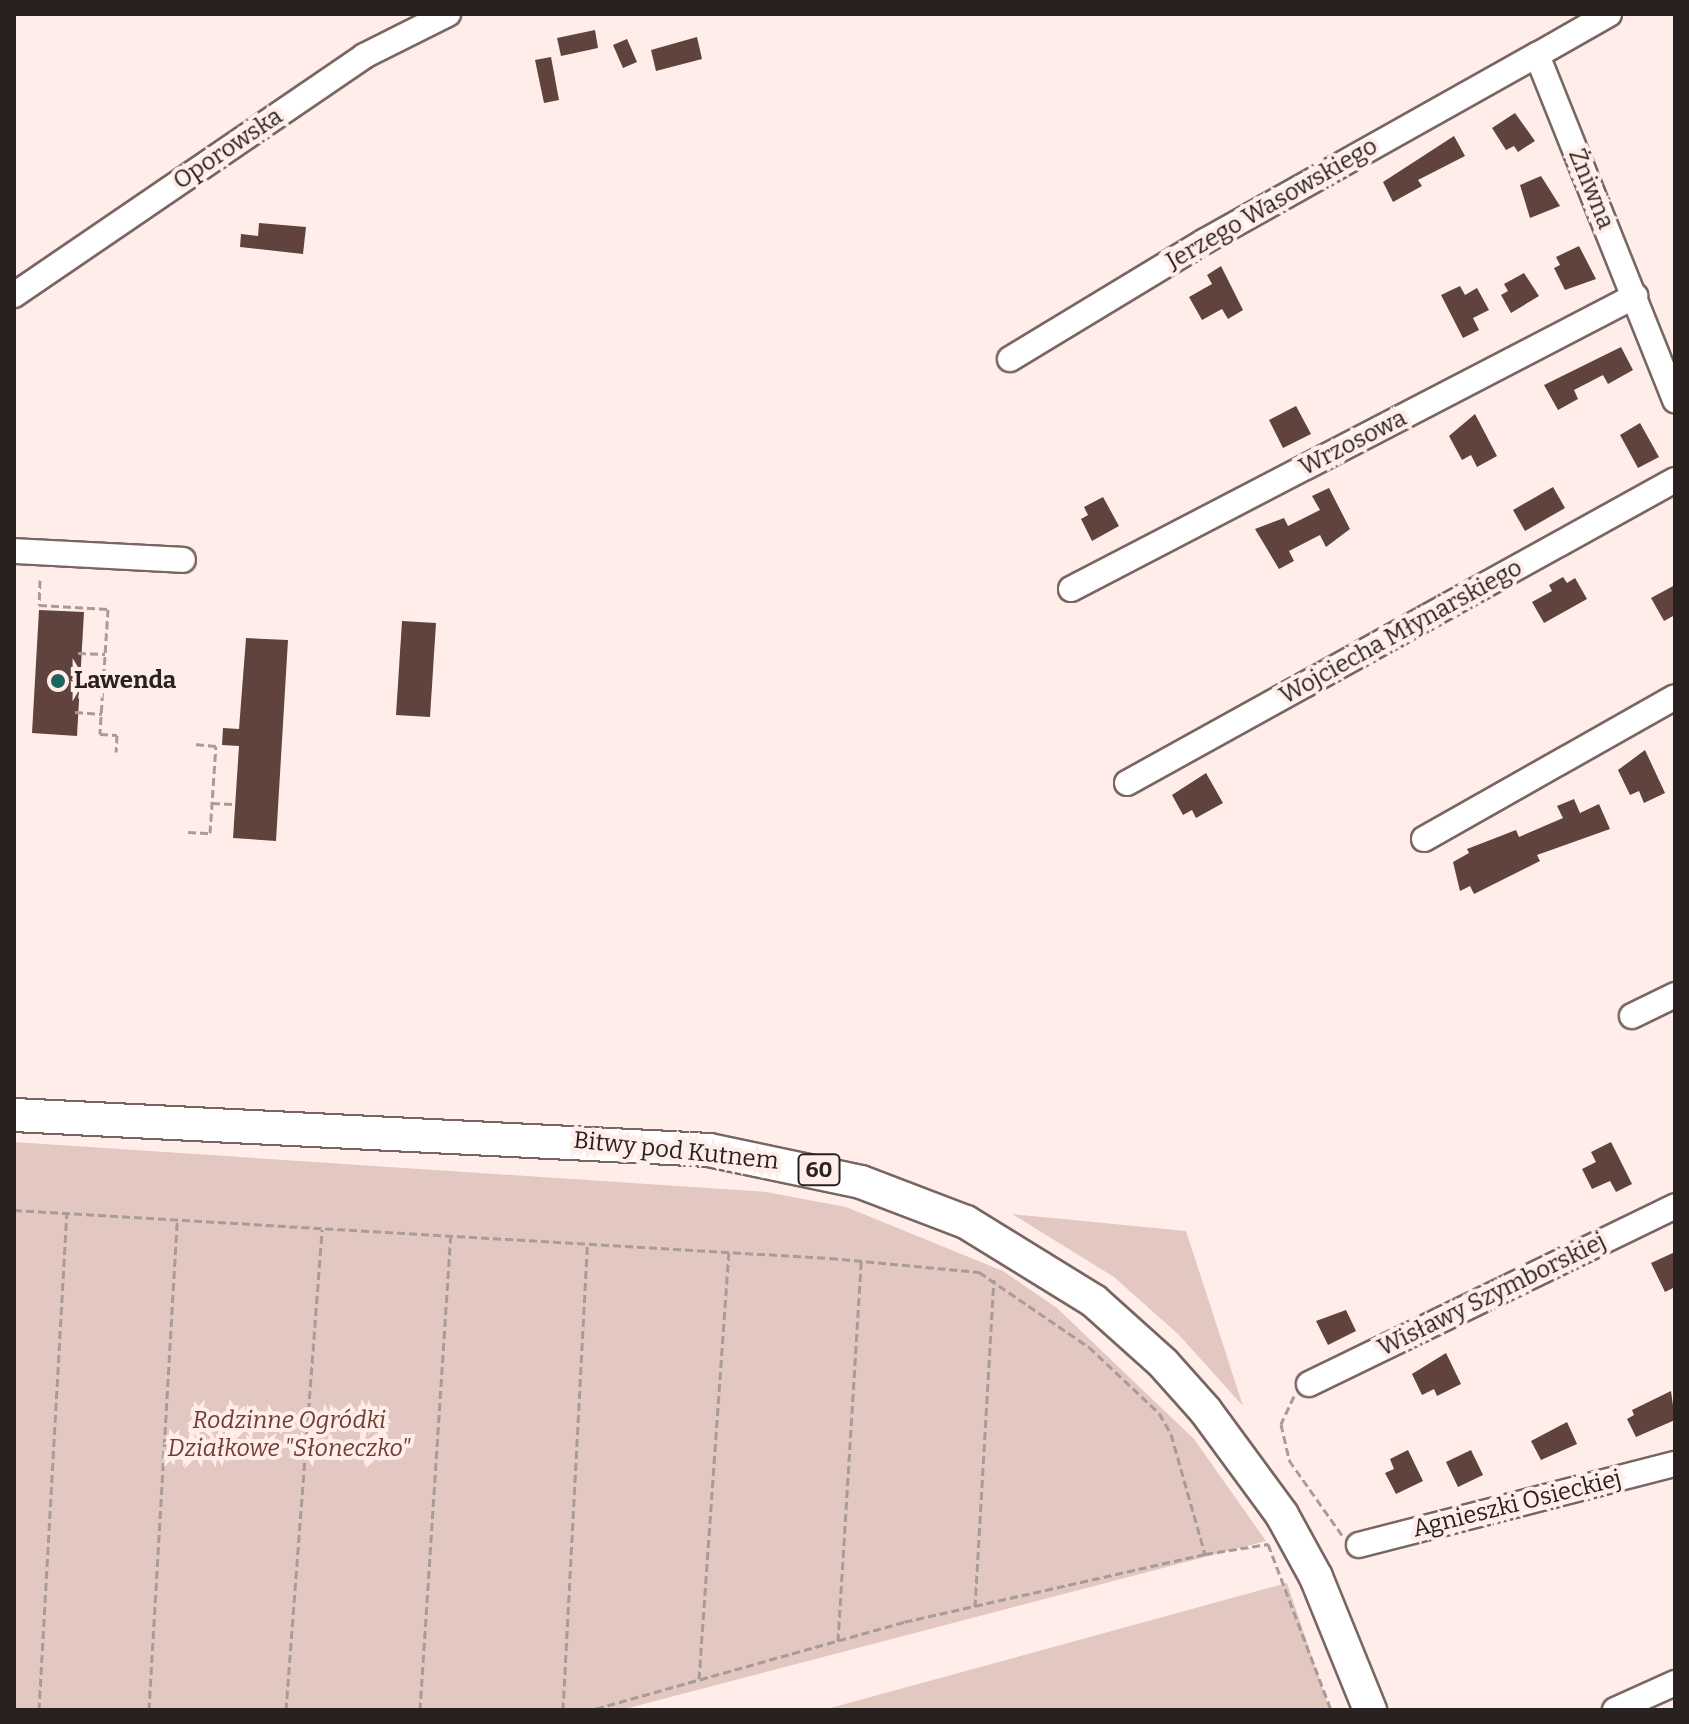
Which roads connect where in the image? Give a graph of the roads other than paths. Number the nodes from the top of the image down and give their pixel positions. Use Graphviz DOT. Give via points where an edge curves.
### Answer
graph roads {
  1 [pos="448,14"];
  2 [pos="1609,14"];
  3 [pos="1537,55"];
  4 [pos="14,295"];
  5 [pos="1635,296"];
  6 [pos="1010,359"];
  7 [pos="1675,400"];
  8 [pos="1675,480"];
  9 [pos="14,551"];
  10 [pos="183,560"];
  11 [pos="1071,589"];
  12 [pos="1675,697"];
  13 [pos="1127,783"];
  14 [pos="1424,839"];
  15 [pos="1675,995"];
  16 [pos="1632,1016"];
  17 [pos="14,1115"];
  18 [pos="1675,1206"];
  19 [pos="1309,1384"];
  20 [pos="1675,1464"];
  21 [pos="1359,1545"];
  22 [pos="1675,1683"];
  23 [pos="1370,1710"];
  24 [pos="1615,1710"];
  1 -- 4 [label="street, Oporowska" via="364,56"];
  2 -- 3 [label="street"];
  3 -- 5 [label="street, Żniwna"];
  3 -- 6 [label="street, Jerzego Wasowskiego" via="1205,241"];
  5 -- 7 [label="street, Żniwna"];
  5 -- 11 [label="street, Wrzosowa"];
  8 -- 13 [label="street, Wojciecha Młynarskiego"];
  9 -- 10 [label="street"];
  12 -- 14 [label="street"];
  15 -- 16 [label="street"];
  17 -- 23 [label="main road, Bitwy pod Kutnem / 60" via="709,1150 861,1182 966,1222 1094,1301 1163,1363 1205,1410 1282,1515 1316,1577"];
  18 -- 19 [label="street, Wisławy Szymborskiej"];
  20 -- 21 [label="street, Agnieszki Osieckiej"];
  22 -- 24 [label="street"];
}
